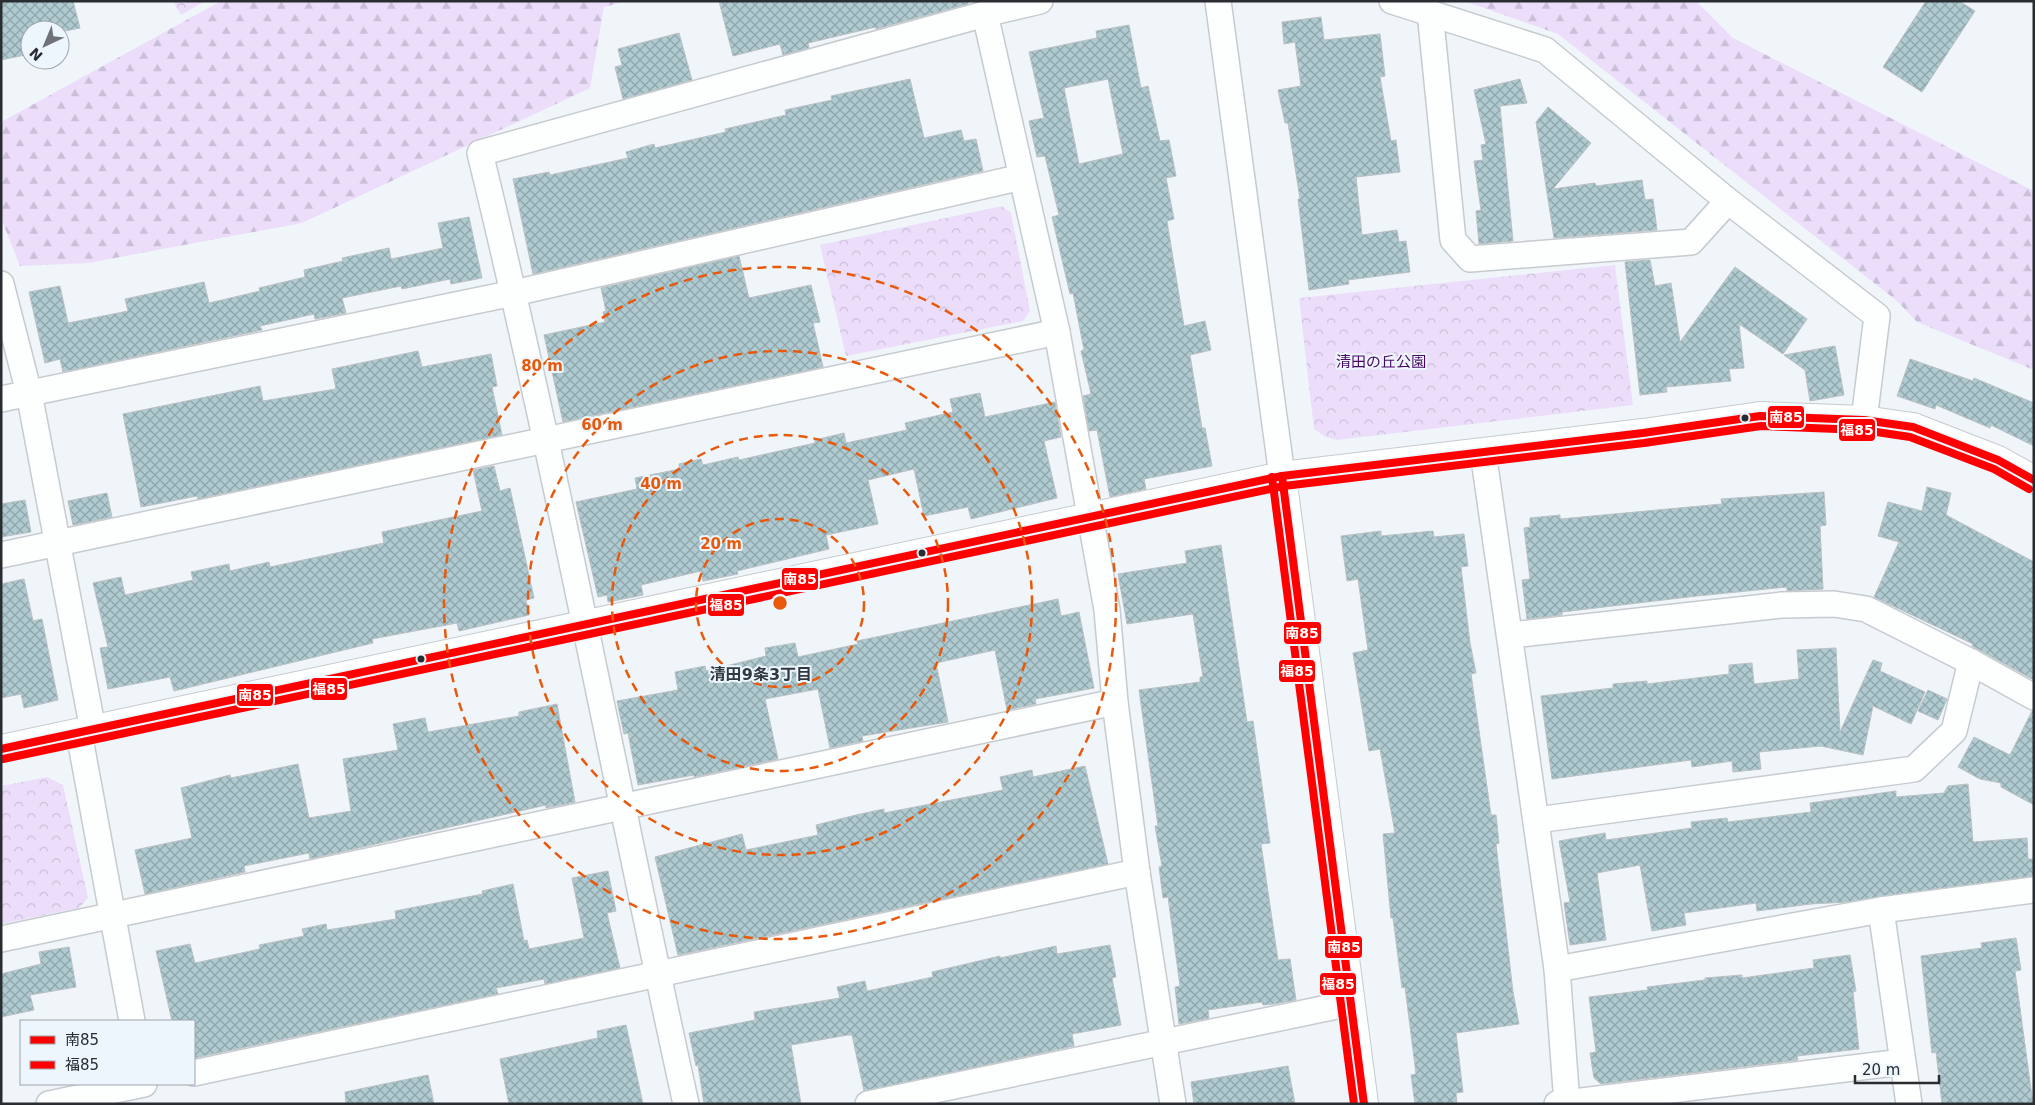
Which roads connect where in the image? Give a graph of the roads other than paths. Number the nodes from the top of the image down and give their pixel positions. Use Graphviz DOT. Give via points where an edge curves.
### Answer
graph roads {
  1 [pos="1040,1"];
  2 [pos="1218,1"];
  3 [pos="1392,1"];
  4 [pos="1430,12"];
  5 [pos="985,14"];
  6 [pos="1022,177"];
  7 [pos="1728,200"];
  8 [pos="1,284"];
  9 [pos="514,293"];
  10 [pos="1057,332"];
  11 [pos="29,393"];
  12 [pos="1,399"];
  13 [pos="1864,420"];
  14 [pos="546,438"];
  15 [pos="1483,452"];
  16 [pos="1282,476"];
  17 [pos="2034,480"];
  18 [pos="1091,517"];
  19 [pos="56,543"];
  20 [pos="1,555"];
  21 [pos="583,625"];
  22 [pos="1511,635"];
  23 [pos="1971,662"];
  24 [pos="2034,697"];
  25 [pos="1115,702"];
  26 [pos="86,731"];
  27 [pos="1,749"];
  28 [pos="622,806"];
  29 [pos="1536,820"];
  30 [pos="1137,872"];
  31 [pos="2034,890"];
  32 [pos="1882,910"];
  33 [pos="114,915"];
  34 [pos="1,939"];
  35 [pos="1557,969"];
  36 [pos="658,976"];
  37 [pos="1351,1003"];
  38 [pos="132,1020"];
  39 [pos="1165,1040"];
  40 [pos="1902,1062"];
  41 [pos="195,1073"];
  42 [pos="138,1085"];
  43 [pos="143,1085"];
  44 [pos="1563,1103"];
  45 [pos="49,1104"];
  46 [pos="147,1104"];
  47 [pos="686,1104"];
  48 [pos="868,1104"];
  49 [pos="1173,1104"];
  50 [pos="1364,1104"];
  51 [pos="1909,1104"];
  1 -- 5 [label="street"];
  2 -- 16 [label="street"];
  3 -- 4 [label="street"];
  4 -- 7 [label="street" via="1546,50"];
  4 -- 7 [label="street" via="1453,240 1470,259 1691,242"];
  5 -- 6 [label="street"];
  5 -- 9 [label="street" via="480,153"];
  6 -- 9 [label="street"];
  6 -- 10 [label="street"];
  7 -- 13 [label="street" via="1877,316"];
  8 -- 11 [label="street"];
  9 -- 11 [label="street"];
  9 -- 14 [label="street"];
  10 -- 14 [label="street"];
  10 -- 18 [label="street"];
  11 -- 12 [label="street"];
  11 -- 19 [label="street"];
  13 -- 15 [label="street" via="1760,416"];
  13 -- 17 [label="street" via="1913,427 1998,460"];
  14 -- 19 [label="street"];
  14 -- 21 [label="street"];
  15 -- 16 [label="street"];
  15 -- 22 [label="street"];
  16 -- 18 [label="street"];
  16 -- 37 [label="street"];
  18 -- 21 [label="street"];
  18 -- 25 [label="street" via="1107,610"];
  19 -- 20 [label="street"];
  19 -- 26 [label="street"];
  21 -- 26 [label="street"];
  21 -- 28 [label="street"];
  22 -- 23 [label="street" via="1782,605 1834,604 1866,609"];
  22 -- 29 [label="street"];
  23 -- 24 [label="street"];
  23 -- 29 [label="street" via="1954,731 1914,770"];
  25 -- 28 [label="street"];
  25 -- 30 [label="street"];
  26 -- 27 [label="street"];
  26 -- 33 [label="street"];
  28 -- 33 [label="street"];
  28 -- 36 [label="street"];
  29 -- 35 [label="street"];
  30 -- 36 [label="street"];
  30 -- 39 [label="street"];
  31 -- 32 [label="street"];
  32 -- 35 [label="street"];
  32 -- 40 [label="street"];
  33 -- 34 [label="street"];
  33 -- 38 [label="street"];
  35 -- 44 [label="street"];
  36 -- 41 [label="street"];
  36 -- 47 [label="street"];
  37 -- 39 [label="street"];
  37 -- 50 [label="street"];
  39 -- 48 [label="street"];
  39 -- 49 [label="street"];
  40 -- 44 [label="street"];
  40 -- 51 [label="street"];
  42 -- 45 [label="street"];
  43 -- 46 [label="street"];
}
